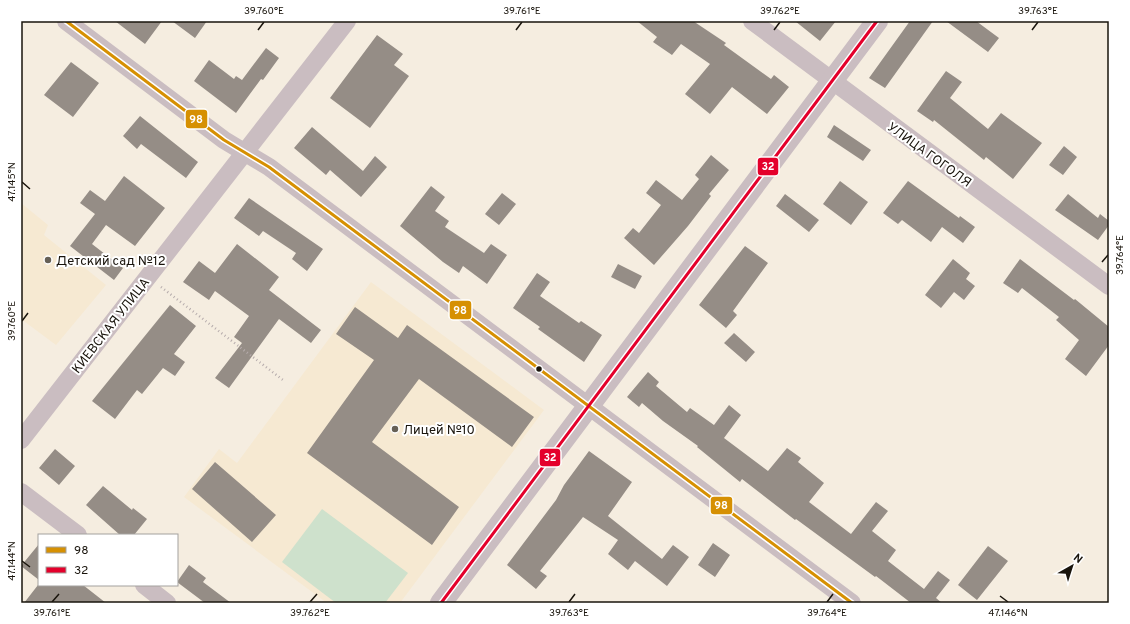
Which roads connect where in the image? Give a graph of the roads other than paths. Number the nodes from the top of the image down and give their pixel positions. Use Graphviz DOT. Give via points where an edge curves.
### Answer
graph roads {
  1 [pos="66,21"];
  2 [pos="347,21"];
  3 [pos="752,21"];
  4 [pos="877,21"];
  5 [pos="833,82"];
  6 [pos="246,152"];
  7 [pos="1109,286"];
  8 [pos="588,407"];
  9 [pos="21,440"];
  10 [pos="21,492"];
  11 [pos="77,534"];
  12 [pos="145,586"];
  13 [pos="167,603"];
  14 [pos="441,603"];
  15 [pos="852,603"];
  1 -- 6 [label="street" via="224,140"];
  2 -- 6 [label="street, КИЕВСКАЯ УЛИЦА"];
  3 -- 5 [label="street, УЛИЦА ГОГОЛЯ"];
  4 -- 5 [label="street"];
  5 -- 7 [label="street, УЛИЦА ГОГОЛЯ"];
  5 -- 8 [label="street"];
  6 -- 8 [label="street"];
  6 -- 9 [label="street, КИЕВСКАЯ УЛИЦА"];
  8 -- 14 [label="street"];
  8 -- 15 [label="street"];
  10 -- 11 [label="street"];
  12 -- 13 [label="street"];
}
